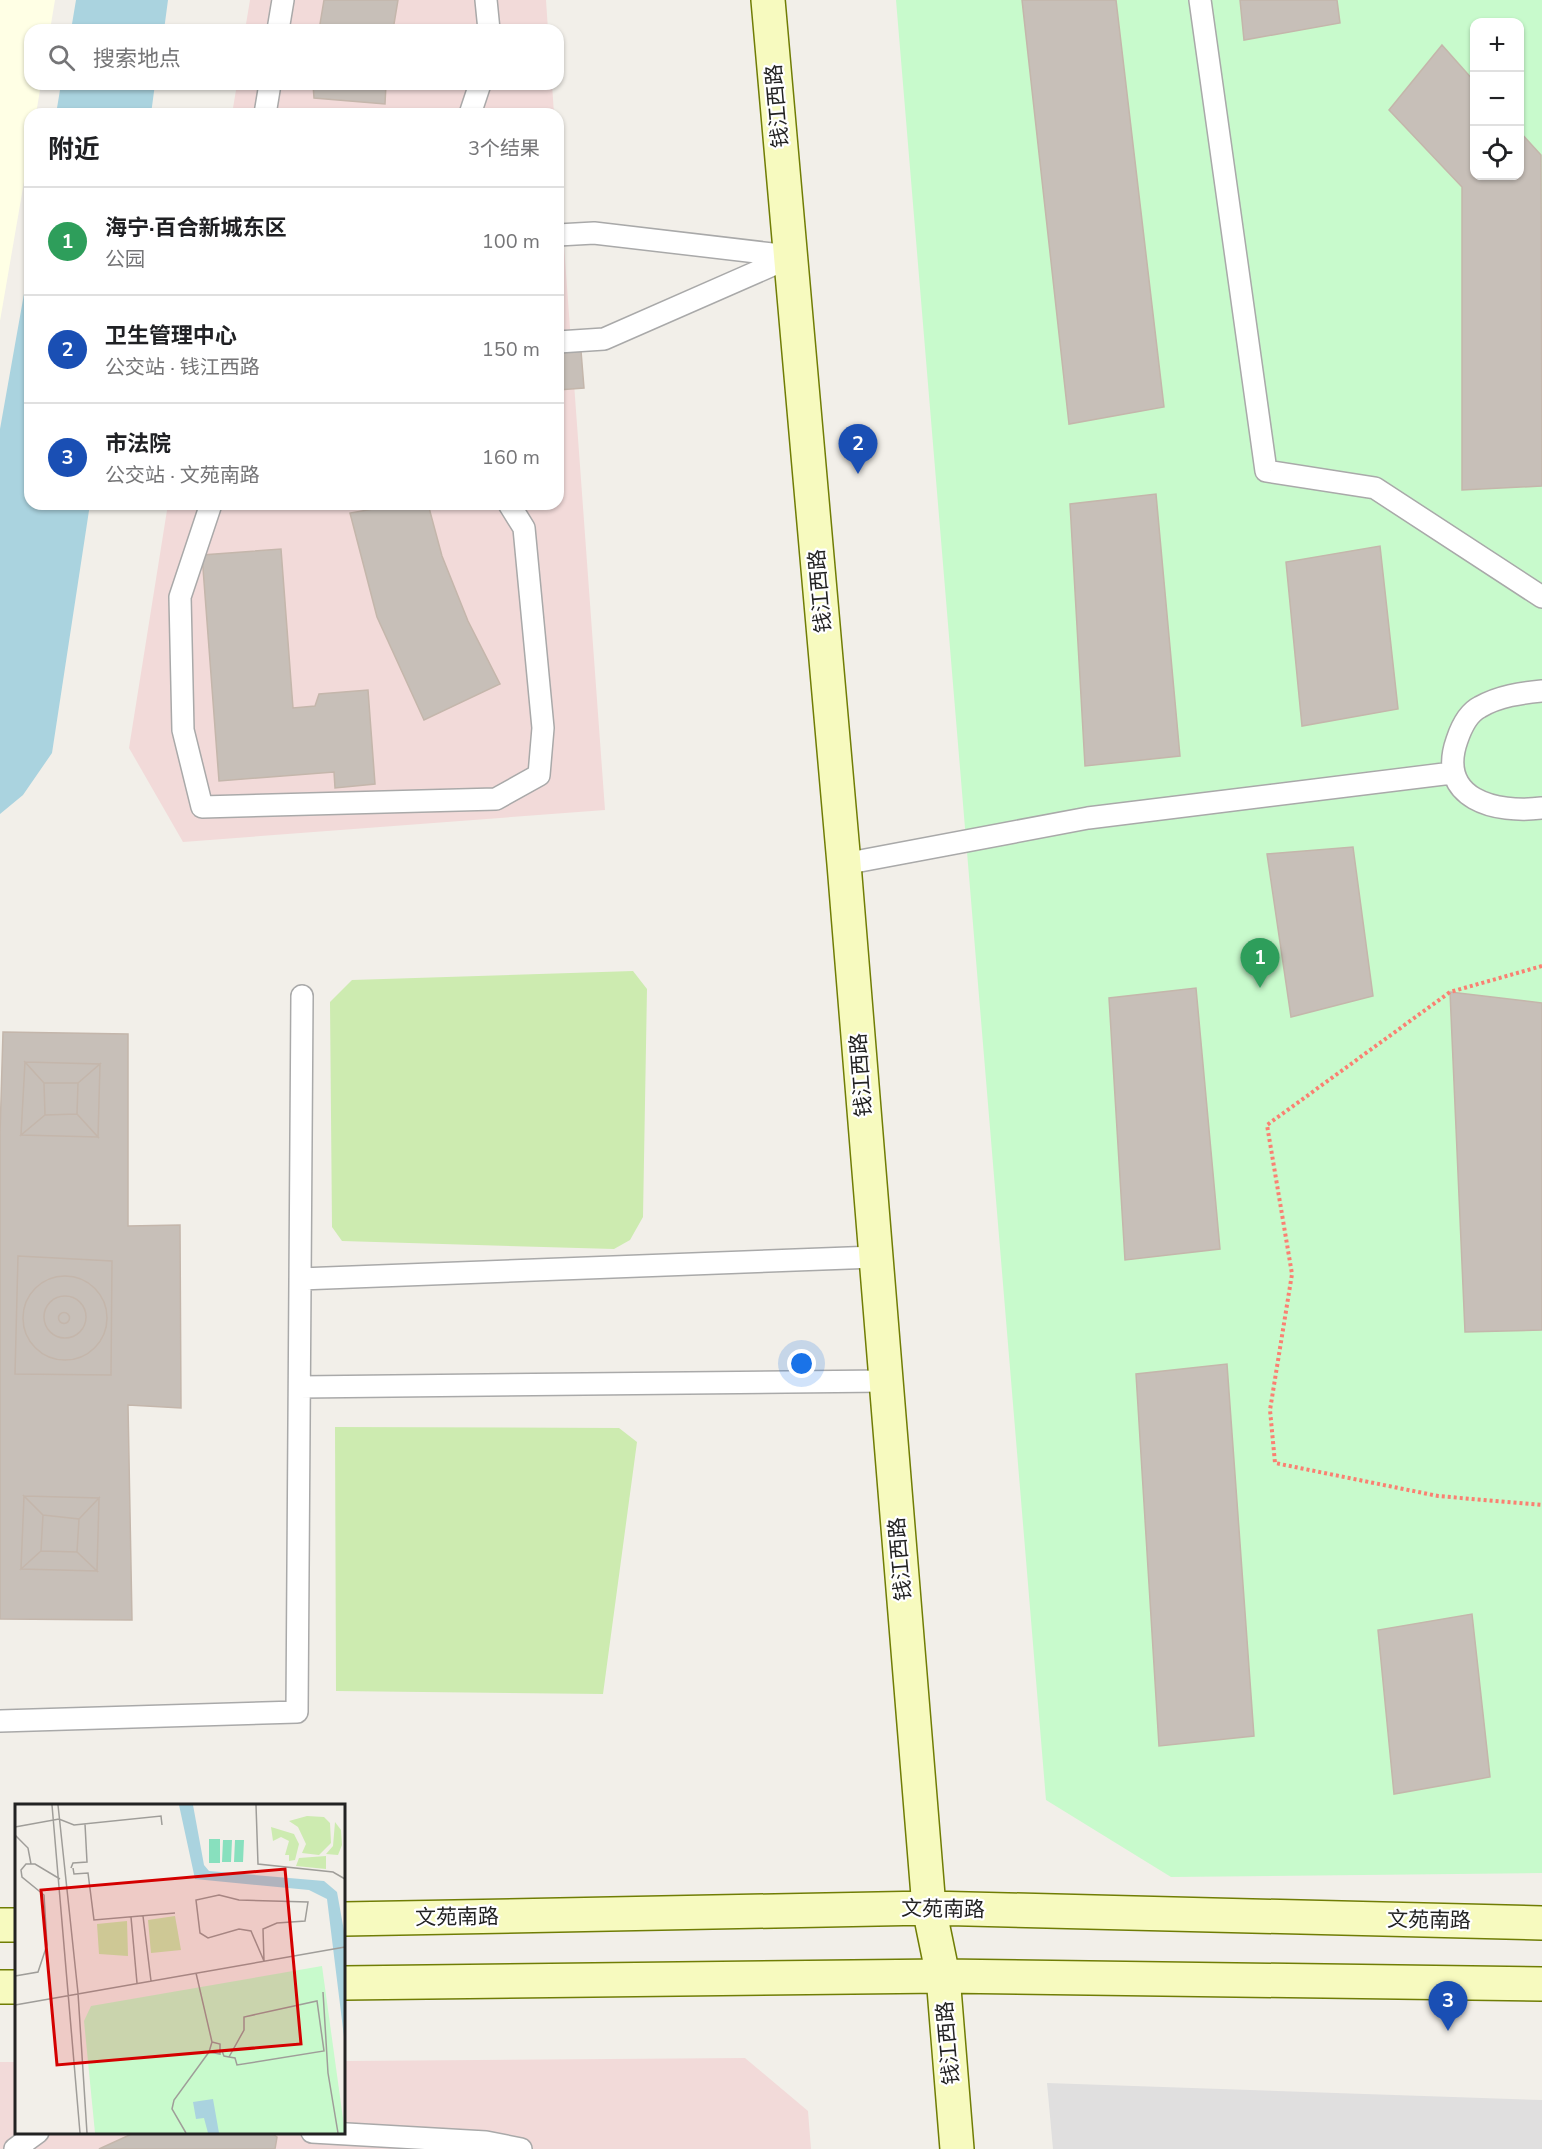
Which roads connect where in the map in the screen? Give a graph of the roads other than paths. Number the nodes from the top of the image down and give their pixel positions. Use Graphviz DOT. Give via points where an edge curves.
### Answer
graph roads {
  1 [pos="283,0"];
  2 [pos="486,0"];
  3 [pos="768,0"];
  4 [pos="1200,0"];
  5 [pos="279,24"];
  6 [pos="488,24"];
  7 [pos="269,90"];
  8 [pos="478,90"];
  9 [pos="266,108"];
  10 [pos="472,108"];
  11 [pos="564,235"];
  12 [pos="791,256"];
  13 [pos="564,342"];
  14 [pos="209,510"];
  15 [pos="513,510"];
  16 [pos="1542,597"];
  17 [pos="1542,691"];
  18 [pos="1452,773"];
  19 [pos="1542,808"];
  20 [pos="844,864"];
  21 [pos="302,996"];
  22 [pos="875,1257"];
  23 [pos="300,1279"];
  24 [pos="885,1381"];
  25 [pos="300,1387"];
  26 [pos="0,1721"];
  27 [pos="929,1908"];
  28 [pos="345,1919"];
  29 [pos="1542,1923"];
  30 [pos="943,1976"];
  31 [pos="345,1983"];
  32 [pos="1542,1984"];
  33 [pos="37,2134"];
  34 [pos="332,2134"];
  35 [pos="15,2149"];
  36 [pos="520,2149"];
  37 [pos="957,2149"];
  1 -- 5 [label="lane"];
  2 -- 6 [label="lane"];
  3 -- 12 [label="main road, 钱江西路"];
  4 -- 16 [label="lane" via="1266,471 1375,488"];
  7 -- 9 [label="lane"];
  8 -- 10 [label="lane"];
  11 -- 12 [label="lane" via="594,233"];
  12 -- 13 [label="lane" via="604,339"];
  12 -- 20 [label="main road, 钱江西路"];
  14 -- 15 [label="lane" via="180,597 183,730 202,807 496,800 539,775 543,728 524,528"];
  17 -- 18 [label="lane" via="1515,693 1478,708 1462,726 1451,755"];
  18 -- 19 [label="lane" via="1467,795 1491,807 1519,811"];
  18 -- 20 [label="lane" via="1089,818"];
  20 -- 22 [label="main road, 钱江西路"];
  21 -- 23 [label="lane"];
  22 -- 23 [label="lane"];
  22 -- 24 [label="main road, 钱江西路"];
  23 -- 25 [label="lane"];
  24 -- 25 [label="lane"];
  24 -- 27 [label="main road, 钱江西路"];
  25 -- 26 [label="lane" via="297,1712"];
  27 -- 28 [label="main road, 文苑南路"];
  27 -- 29 [label="main road, 文苑南路"];
  27 -- 30 [label="main road, 钱江西路"];
  30 -- 31 [label="main road"];
  30 -- 32 [label="main road"];
  30 -- 37 [label="main road, 钱江西路"];
  33 -- 35 [label="lane"];
  34 -- 36 [label="lane" via="475,2141"];
}
